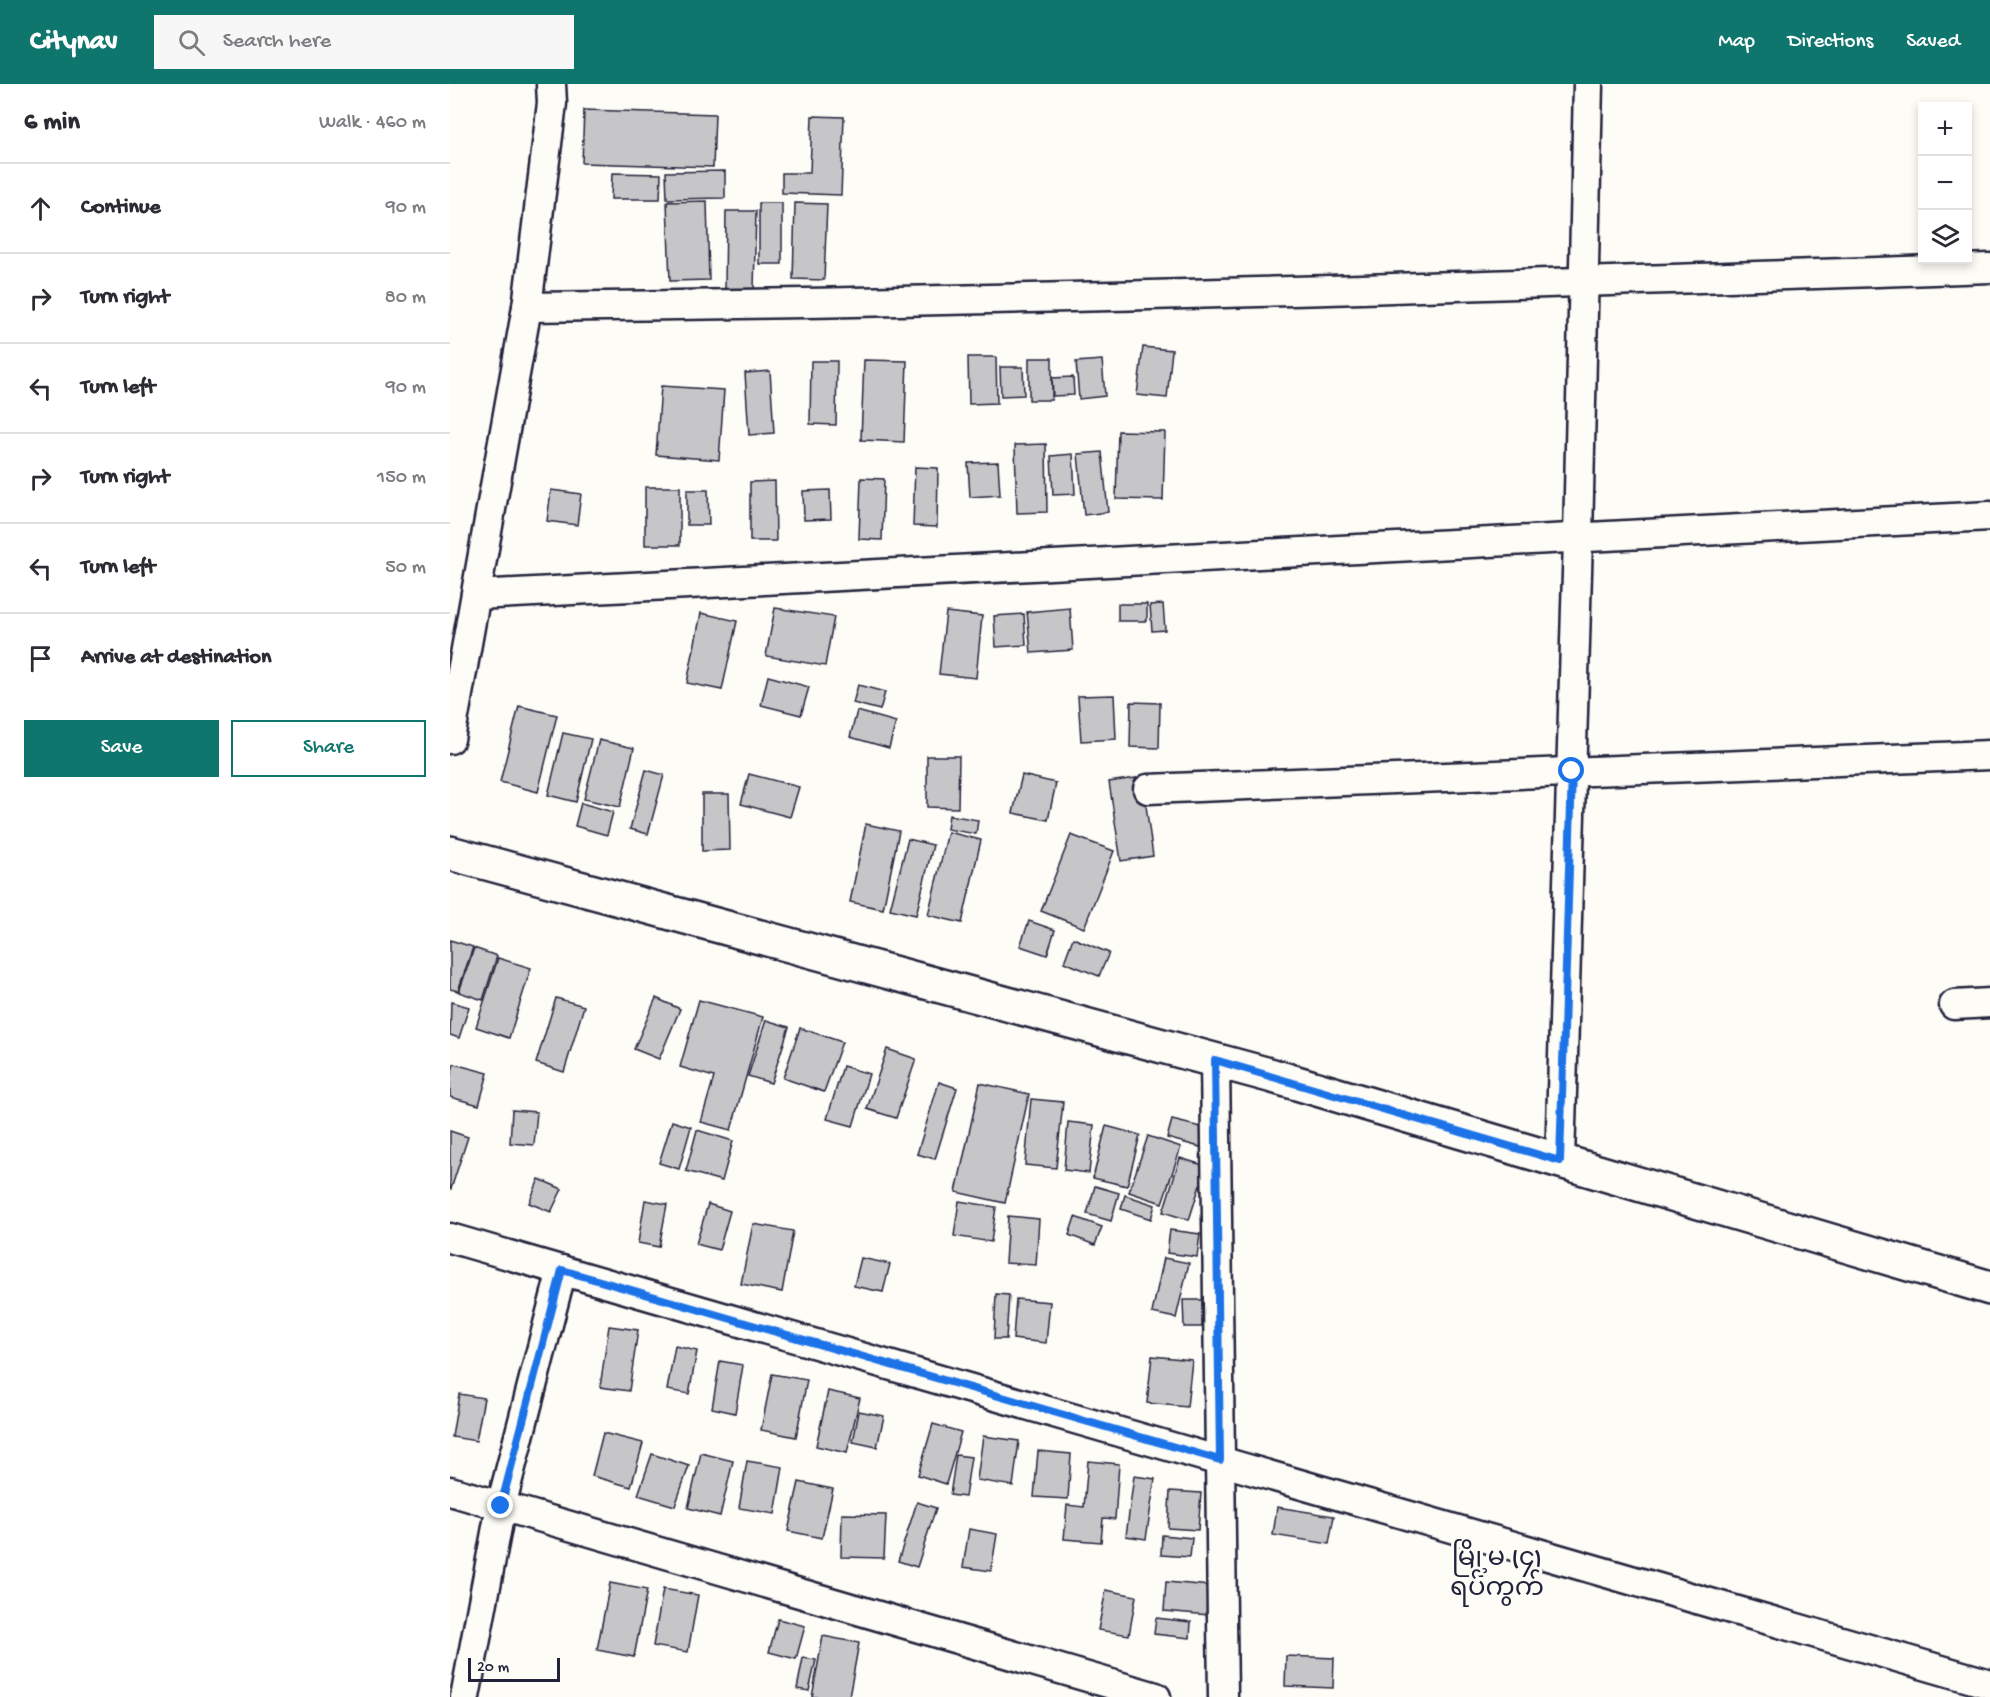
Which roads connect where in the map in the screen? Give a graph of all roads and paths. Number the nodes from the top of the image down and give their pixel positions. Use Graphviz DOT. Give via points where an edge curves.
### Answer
graph roads {
  1 [pos="551,84"];
  2 [pos="1588,84"];
  3 [pos="1990,268"];
  4 [pos="1584,282"];
  5 [pos="527,307"];
  6 [pos="1990,516"];
  7 [pos="1578,538"];
  8 [pos="476,595"];
  9 [pos="450,739"];
  10 [pos="1990,755"];
  11 [pos="1572,771"];
  12 [pos="1148,789"];
  13 [pos="450,853"];
  14 [pos="1990,1003"];
  15 [pos="1954,1005"];
  16 [pos="1215,1060"];
  17 [pos="1560,1161"];
  18 [pos="450,1238"];
  19 [pos="562,1270"];
  20 [pos="1990,1288"];
  21 [pos="1220,1460"];
  22 [pos="450,1491"];
  23 [pos="501,1506"];
  24 [pos="1990,1684"];
  25 [pos="1947,1685"];
  26 [pos="465,1697"];
  27 [pos="1156,1697"];
  28 [pos="1224,1697"];
  1 -- 5 [label="street" via="552,103"];
  2 -- 4 [label="street"];
  3 -- 4 [label="street"];
  4 -- 5 [label="street"];
  4 -- 7 [label="street"];
  5 -- 8 [label="street"];
  6 -- 7 [label="street"];
  7 -- 8 [label="street"];
  7 -- 11 [label="street"];
  8 -- 9 [label="street"];
  10 -- 11 [label="street"];
  11 -- 12 [label="street"];
  11 -- 17 [label="street"];
  13 -- 16 [label="main road"];
  14 -- 15 [label="street"];
  16 -- 17 [label="main road"];
  16 -- 21 [label="street"];
  17 -- 20 [label="main road"];
  18 -- 19 [label="street"];
  19 -- 21 [label="street"];
  19 -- 23 [label="street"];
  21 -- 25 [label="street"];
  21 -- 28 [label="street"];
  22 -- 23 [label="street"];
  23 -- 26 [label="street"];
  23 -- 27 [label="street"];
  24 -- 25 [label="street"];
}
